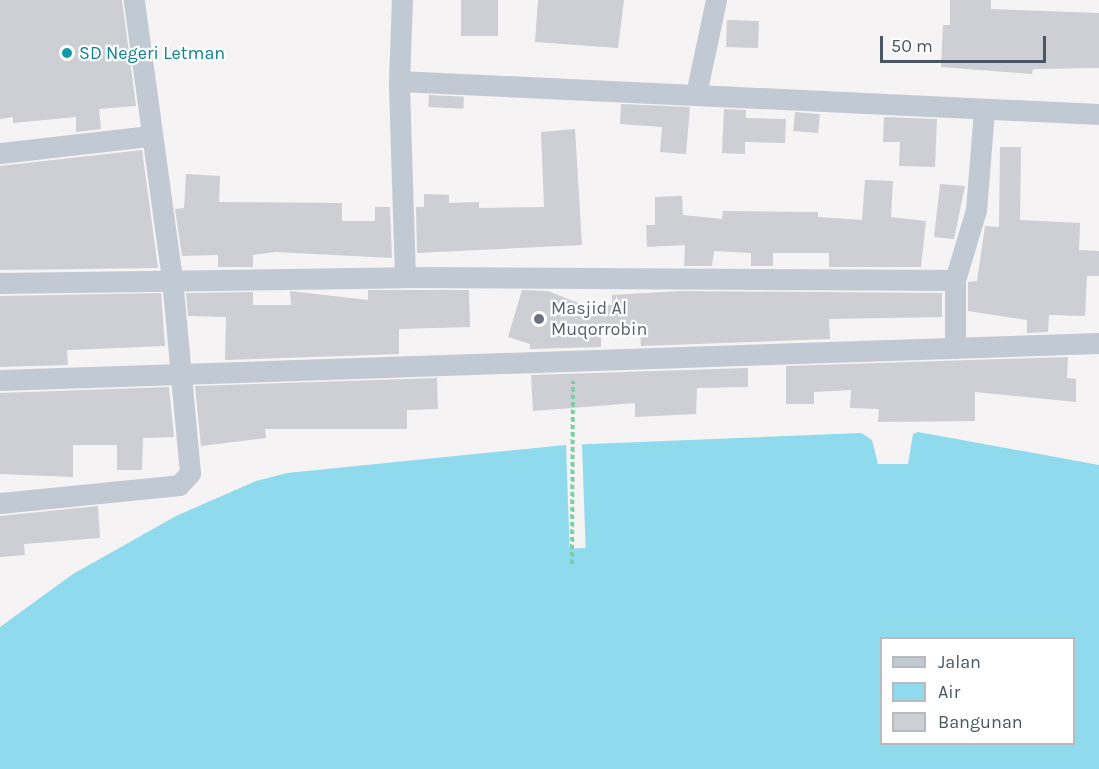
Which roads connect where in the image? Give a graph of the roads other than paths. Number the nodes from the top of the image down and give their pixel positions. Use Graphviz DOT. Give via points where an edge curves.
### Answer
graph roads {
  1 [pos="134,0"];
  2 [pos="402,0"];
  3 [pos="716,0"];
  4 [pos="399,81"];
  5 [pos="696,94"];
  6 [pos="984,111"];
  7 [pos="1099,114"];
  8 [pos="150,136"];
  9 [pos="0,153"];
  10 [pos="405,277"];
  11 [pos="172,279"];
  12 [pos="955,280"];
  13 [pos="0,283"];
  14 [pos="1099,343"];
  15 [pos="955,348"];
  16 [pos="182,374"];
  17 [pos="0,380"];
  18 [pos="0,503"];
  1 -- 8 [label="street"];
  2 -- 4 [label="street"];
  3 -- 5 [label="street"];
  4 -- 5 [label="street"];
  4 -- 10 [label="street"];
  5 -- 6 [label="street"];
  6 -- 7 [label="street"];
  6 -- 12 [label="street" via="976,210"];
  8 -- 9 [label="street"];
  8 -- 11 [label="street"];
  10 -- 11 [label="street"];
  10 -- 12 [label="street"];
  11 -- 13 [label="street"];
  11 -- 16 [label="street"];
  12 -- 15 [label="street"];
  14 -- 15 [label="street"];
  15 -- 16 [label="street"];
  16 -- 17 [label="street"];
  16 -- 18 [label="street" via="190,473 179,485"];
}
